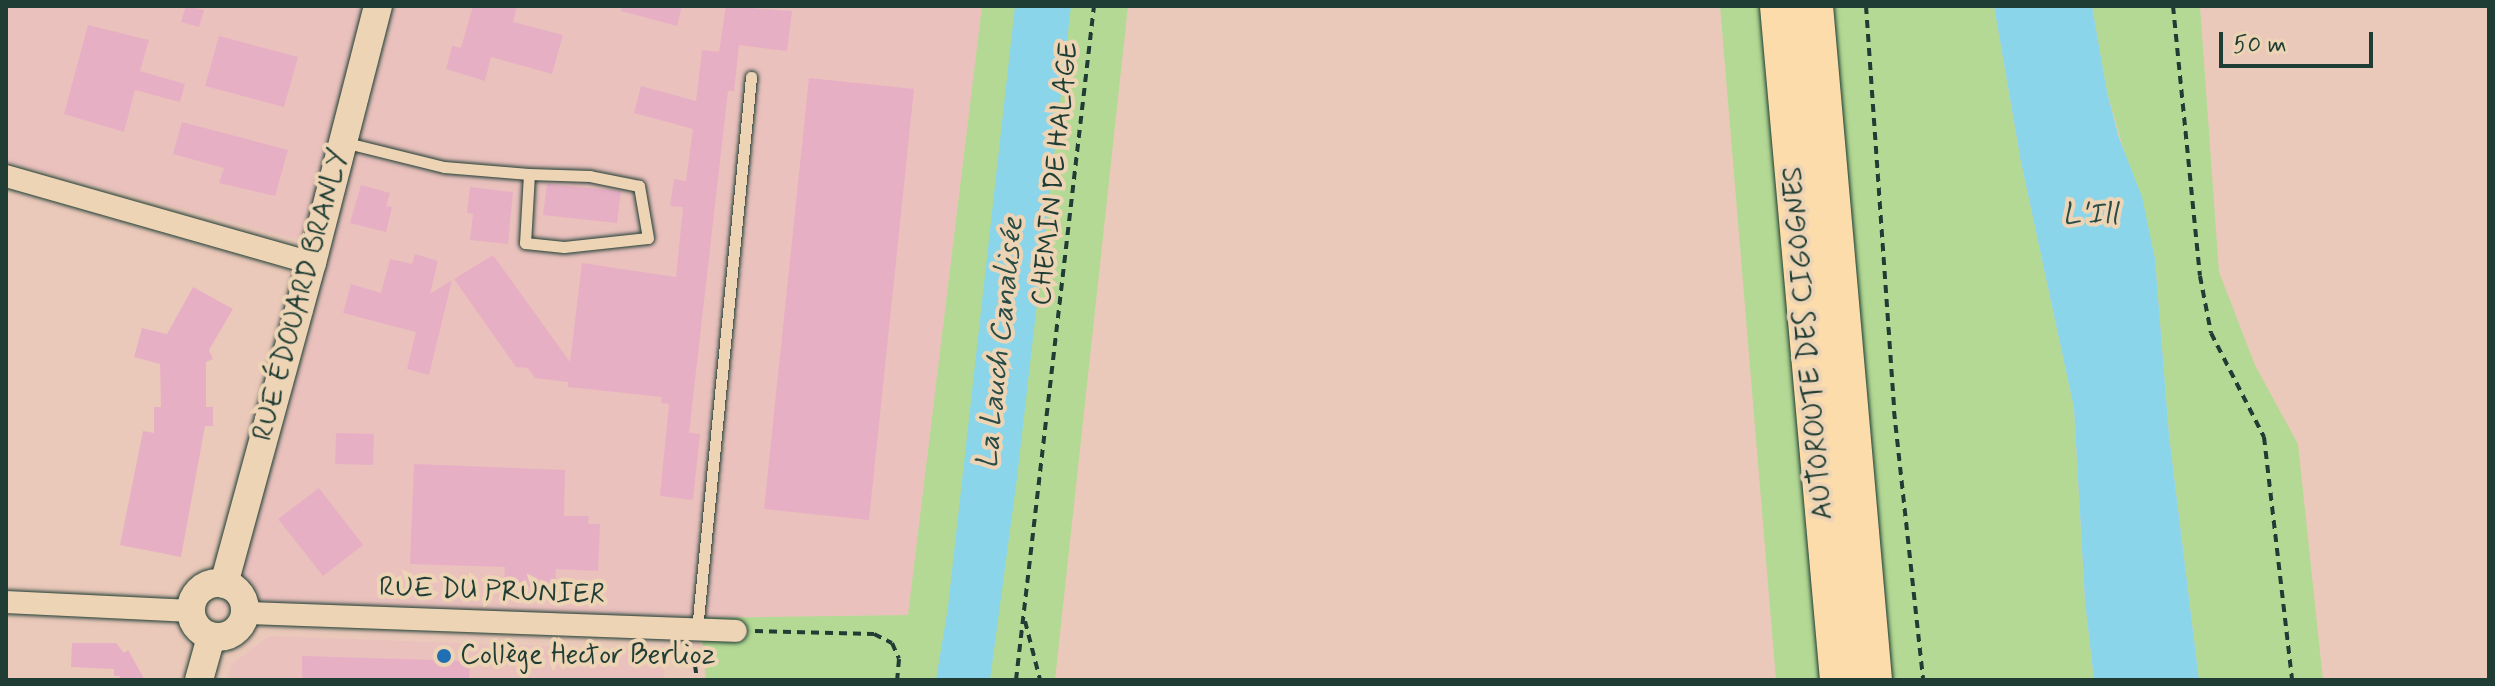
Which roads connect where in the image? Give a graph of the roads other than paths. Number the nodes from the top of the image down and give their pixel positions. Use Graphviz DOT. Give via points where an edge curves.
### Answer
graph roads {
  1 [pos="378,6"];
  2 [pos="1780,6"];
  3 [pos="1813,6"];
  4 [pos="751,77"];
  5 [pos="343,142"];
  6 [pos="529,174"];
  7 [pos="6,176"];
  8 [pos="312,263"];
  9 [pos="224,584"];
  10 [pos="6,602"];
  11 [pos="191,611"];
  12 [pos="246,613"];
  13 [pos="692,630"];
  14 [pos="736,631"];
  15 [pos="211,637"];
  16 [pos="199,680"];
  17 [pos="1840,680"];
  18 [pos="1872,680"];
  1 -- 5 [label="street, RUE ÉDOUARD BRANLY"];
  2 -- 17 [label="highway, AUTOROUTE DES CIGOGNES"];
  3 -- 18 [label="highway, AUTOROUTE DES CIGOGNES"];
  4 -- 13 [label="lane"];
  5 -- 6 [label="lane" via="444,167"];
  5 -- 8 [label="street, RUE ÉDOUARD BRANLY"];
  6 -- 6 [label="lane" via="525,243 564,247 648,238 639,186 590,176"];
  7 -- 8 [label="street"];
  8 -- 9 [label="street, RUE ÉDOUARD BRANLY"];
  9 -- 11 [label="street" via="201,589"];
  9 -- 12 [label="street" via="240,594"];
  10 -- 11 [label="street"];
  11 -- 15 [label="street" via="201,631"];
  12 -- 13 [label="street, RUE DU PRUNIER"];
  12 -- 15 [label="street" via="240,628"];
  13 -- 14 [label="street, RUE DU PRUNIER"];
  15 -- 16 [label="street"];
}
